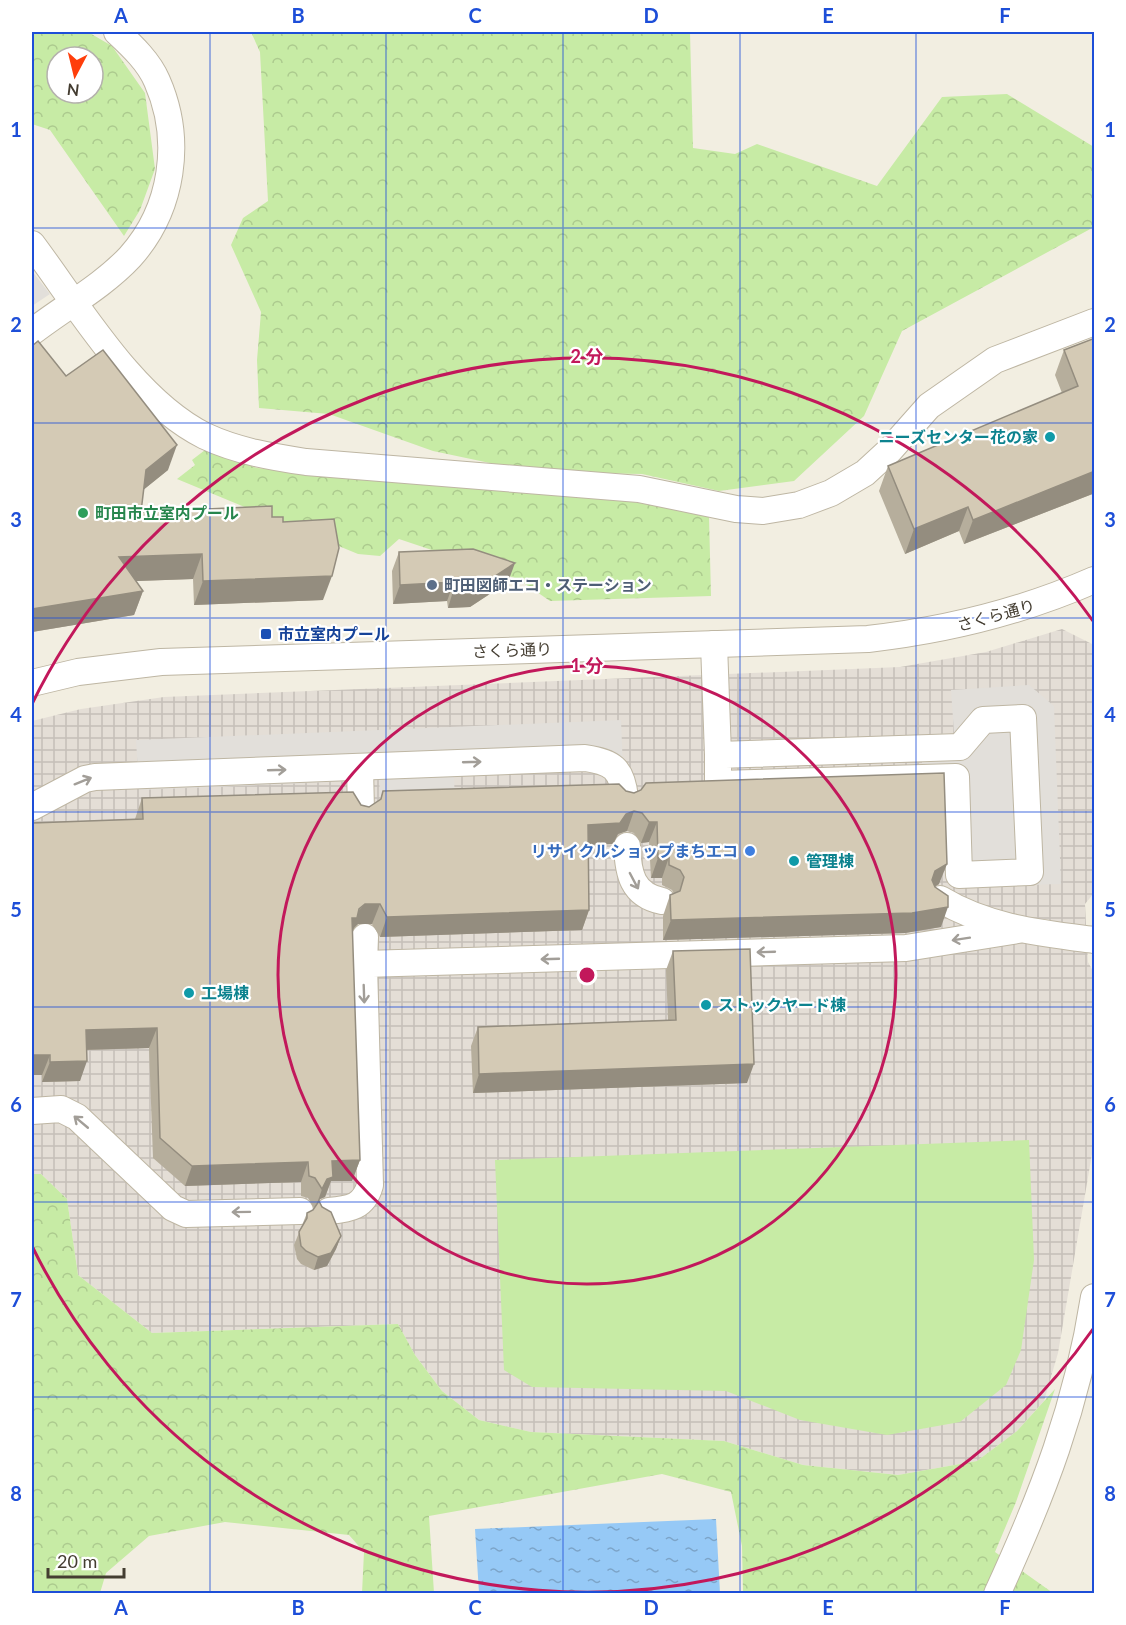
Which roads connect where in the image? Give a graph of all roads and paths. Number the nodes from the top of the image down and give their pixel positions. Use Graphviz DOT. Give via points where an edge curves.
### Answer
graph roads {
  1 [pos="117,32"];
  2 [pos="32,244"];
  3 [pos="74,300"];
  4 [pos="1095,322"];
  5 [pos="32,332"];
  6 [pos="1095,580"];
  7 [pos="714,644"];
  8 [pos="32,683"];
  9 [pos="717,755"];
  10 [pos="360,767"];
  11 [pos="631,791"];
  12 [pos="32,807"];
  13 [pos="362,812"];
  14 [pos="627,846"];
  15 [pos="940,899"];
  16 [pos="662,901"];
  17 [pos="1018,930"];
  18 [pos="365,938"];
  19 [pos="1095,940"];
  20 [pos="363,964"];
  21 [pos="32,1111"];
  22 [pos="329,1210"];
  23 [pos="300,1211"];
  24 [pos="1095,1297"];
  25 [pos="997,1593"];
  1 -- 3 [label="street" via="135,48 157,80 170,116 172,153 167,188 156,222 130,257"];
  2 -- 3 [label="street"];
  3 -- 4 [label="street" via="131,377 153,400 203,435 229,446 306,462 639,489 763,511 799,505 831,493 865,473 929,406 968,377 995,360"];
  3 -- 5 [label="street"];
  6 -- 7 [label="street, さくら通り" via="1026,608 924,632 868,639"];
  7 -- 8 [label="street, さくら通り" via="161,662 78,672"];
  7 -- 9 [label="street"];
  9 -- 9 [label="street" via="708,785 956,777 959,875 1030,872 1023,718 983,720 960,747"];
  10 -- 11 [label="street, one-way" via="585,758 604,760 615,767"];
  12 -- 10 [label="street, one-way" via="95,777"];
  10 -- 13 [label="street"];
  14 -- 16 [label="street, one-way" via="630,877 638,890 650,899"];
  15 -- 17 [label="street" via="964,913"];
  17 -- 19 [label="street"];
  17 -- 20 [label="street, one-way" via="906,948"];
  18 -- 20 [label="street"];
  20 -- 22 [label="street, one-way" via="370,1185 357,1206"];
  23 -- 21 [label="street, one-way" via="186,1214 173,1208 76,1117 61,1109"];
  24 -- 25 [label="street" via="1086,1351 1066,1422 1034,1513"];
}
